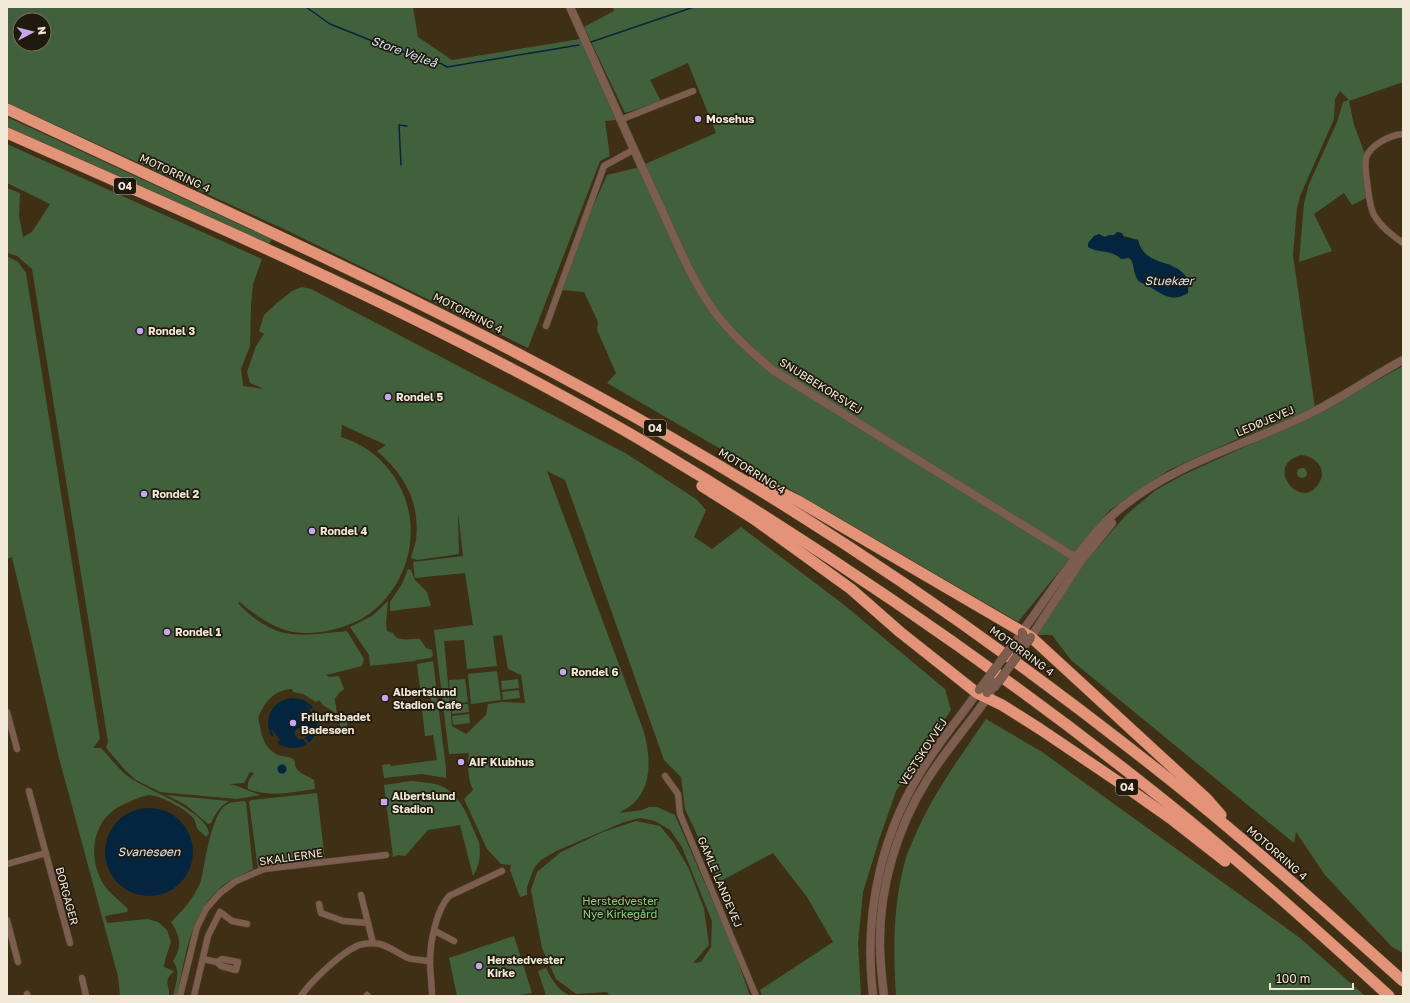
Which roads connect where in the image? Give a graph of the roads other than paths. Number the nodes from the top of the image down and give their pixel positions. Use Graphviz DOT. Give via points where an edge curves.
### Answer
graph roads {
  1 [pos="570,7"];
  2 [pos="693,91"];
  3 [pos="7,109"];
  4 [pos="620,120"];
  5 [pos="7,133"];
  6 [pos="1403,134"];
  7 [pos="633,150"];
  8 [pos="1403,243"];
  9 [pos="546,326"];
  10 [pos="1403,360"];
  11 [pos="534,380"];
  12 [pos="669,436"];
  13 [pos="1078,559"];
  14 [pos="1026,634"];
  15 [pos="985,692"];
  16 [pos="7,712"];
  17 [pos="17,749"];
  18 [pos="665,776"];
  19 [pos="28,791"];
  20 [pos="1245,842"];
  21 [pos="46,853"];
  22 [pos="386,855"];
  23 [pos="7,864"];
  24 [pos="485,870"];
  25 [pos="502,871"];
  26 [pos="488,877"];
  27 [pos="1261,882"];
  28 [pos="361,895"];
  29 [pos="319,904"];
  30 [pos="7,920"];
  31 [pos="368,923"];
  32 [pos="247,924"];
  33 [pos="434,930"];
  34 [pos="454,941"];
  35 [pos="70,943"];
  36 [pos="373,943"];
  37 [pos="203,959"];
  38 [pos="430,961"];
  39 [pos="18,962"];
  40 [pos="217,962"];
  41 [pos="82,978"];
  42 [pos="1403,981"];
  43 [pos="86,996"];
  44 [pos="180,996"];
  45 [pos="194,996"];
  46 [pos="301,996"];
  47 [pos="432,996"];
  48 [pos="756,996"];
  49 [pos="873,996"];
  50 [pos="884,996"];
  51 [pos="1389,996"];
  1 -- 4 [label="street, SNUBBEKORSVEJ"];
  2 -- 4 [label="street"];
  3 -- 12 [label="highway, MOTORRING 4 / O4" via="311,250 446,316"];
  4 -- 7 [label="street, SNUBBEKORSVEJ"];
  5 -- 11 [label="highway, O4" via="303,266"];
  6 -- 8 [label="street" via="1386,139 1376,146 1366,159 1370,204 1374,216 1387,231"];
  7 -- 9 [label="street" via="604,166"];
  7 -- 13 [label="street, SNUBBEKORSVEJ" via="699,288 714,311 750,351 774,371"];
  10 -- 13 [label="street, LEDØJEVEJ" via="1302,418 1172,473 1123,507 1100,528"];
  11 -- 15 [label="highway, O4" via="584,414 754,519 851,589 900,632"];
  11 -- 27 [label="highway, O4" via="651,445 803,541 966,650 1073,729"];
  12 -- 14 [label="highway, O4" via="800,502"];
  12 -- 20 [label="highway, MOTORRING 4 / O4" via="816,526 929,600 1089,716"];
  13 -- 14 [label="street, LEDØJEVEJ"];
  14 -- 15 [label="street, VESTSKOVVEJ, bridge" via="1005,672"];
  14 -- 15 [label="street, VESTSKOVVEJ, bridge" via="1015,642"];
  14 -- 20 [label="highway, O4" via="1207,799"];
  15 -- 27 [label="highway, O4" via="1170,818 1241,873"];
  15 -- 49 [label="street, VESTSKOVVEJ" via="930,756 910,789 896,820 875,892 870,966"];
  15 -- 50 [label="street, VESTSKOVVEJ" via="928,779 910,812 897,844 882,909 880,943"];
  16 -- 17 [label="street"];
  18 -- 48 [label="street, GAMLE LANDEVEJ" via="678,794 680,814"];
  19 -- 21 [label="street, BORGAGER"];
  20 -- 42 [label="highway, MOTORRING 4 / O4"];
  21 -- 23 [label="street"];
  21 -- 35 [label="street, BORGAGER"];
  22 -- 44 [label="street, SKALLERNE" via="264,870 236,881 220,893 206,909 197,927"];
  24 -- 26 [label="street"];
  25 -- 26 [label="street"];
  26 -- 33 [label="street" via="449,896 440,910"];
  27 -- 51 [label="highway, O4"];
  28 -- 31 [label="street"];
  29 -- 31 [label="street" via="321,913 343,922"];
  30 -- 39 [label="street"];
  31 -- 36 [label="street"];
  32 -- 37 [label="street" via="232,921 220,912 208,936"];
  33 -- 34 [label="street"];
  33 -- 38 [label="street"];
  36 -- 38 [label="street" via="386,946 409,958"];
  36 -- 46 [label="street" via="357,946 337,960 306,988"];
  37 -- 40 [label="street"];
  37 -- 45 [label="street"];
  38 -- 47 [label="street"];
  41 -- 43 [label="street"];
}
